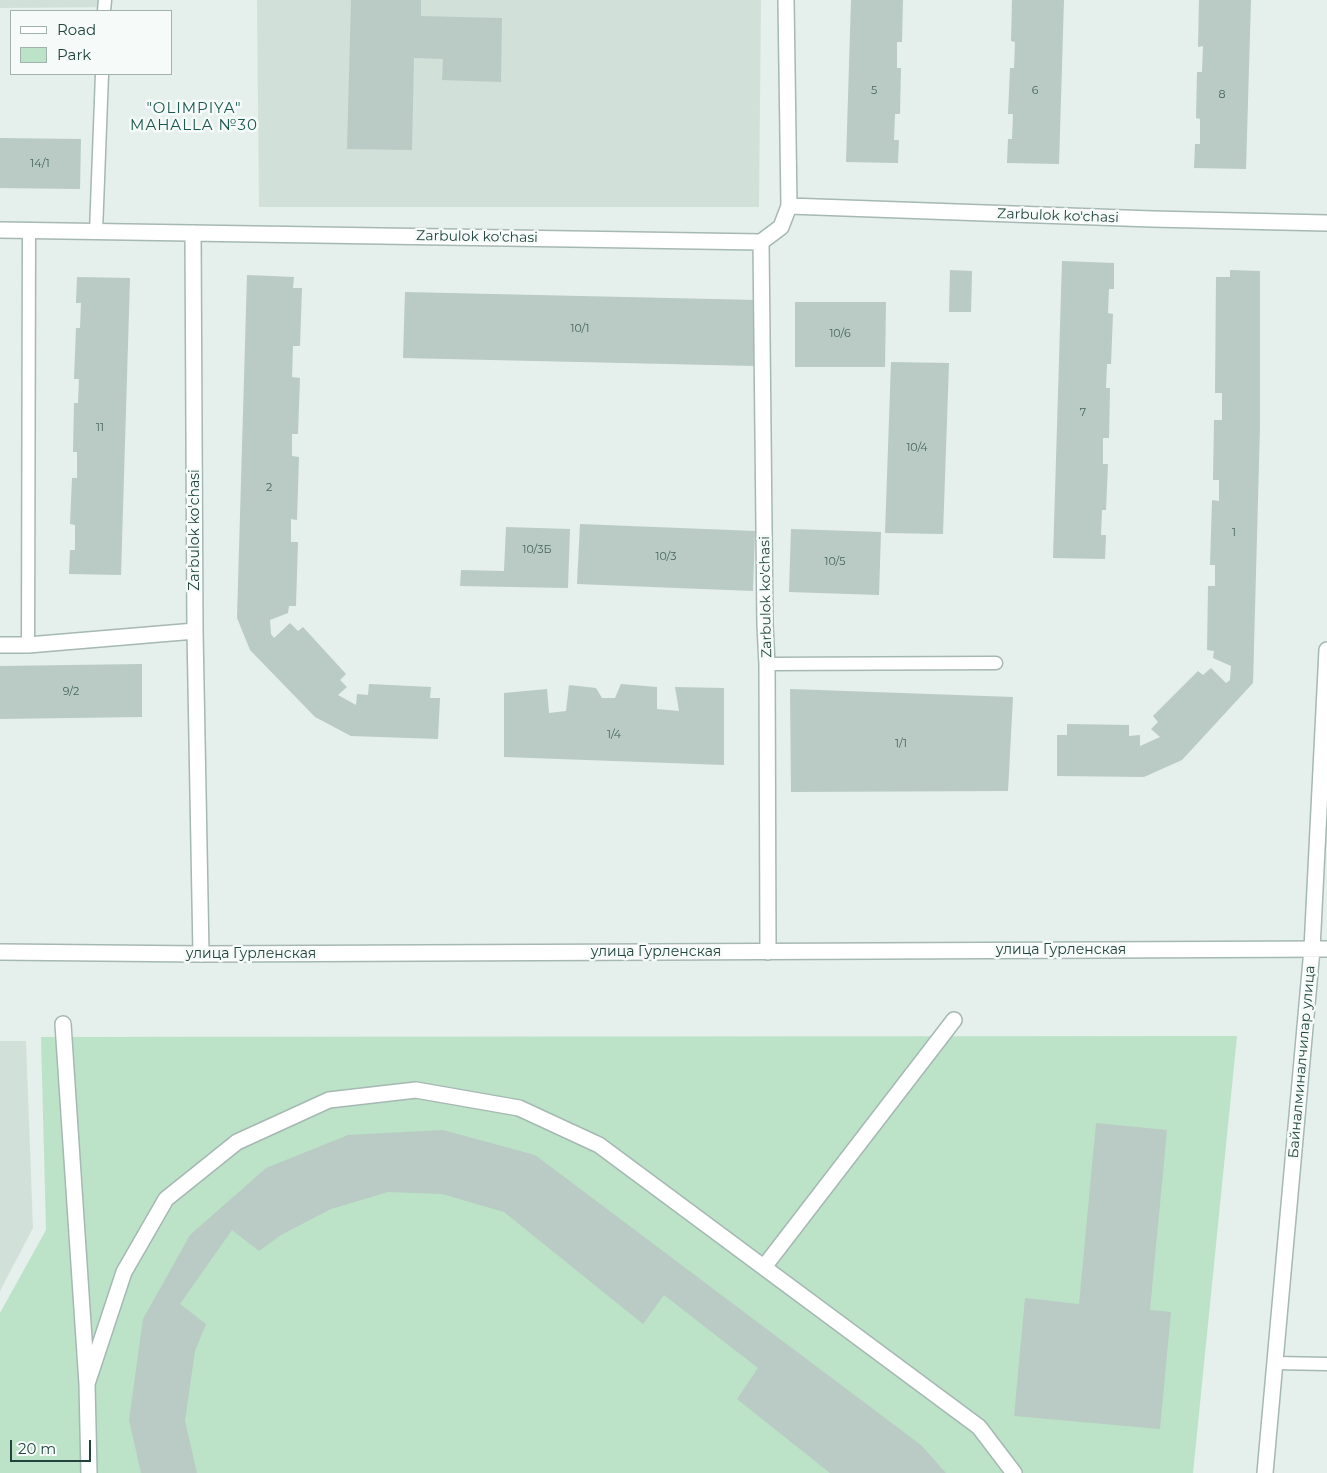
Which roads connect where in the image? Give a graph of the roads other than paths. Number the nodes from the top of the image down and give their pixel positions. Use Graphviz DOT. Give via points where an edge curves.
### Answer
graph roads {
  1 [pos="786,0"];
  2 [pos="102,75"];
  3 [pos="789,206"];
  4 [pos="1327,223"];
  5 [pos="0,230"];
  6 [pos="29,231"];
  7 [pos="96,232"];
  8 [pos="193,233"];
  9 [pos="761,242"];
  10 [pos="195,631"];
  11 [pos="0,645"];
  12 [pos="28,645"];
  13 [pos="1327,650"];
  14 [pos="996,663"];
  15 [pos="767,664"];
  16 [pos="1320,949"];
  17 [pos="0,952"];
  18 [pos="768,952"];
  19 [pos="201,954"];
  20 [pos="954,1020"];
  21 [pos="63,1024"];
  22 [pos="764,1267"];
  23 [pos="1275,1362"];
  24 [pos="1327,1364"];
  25 [pos="86,1384"];
  26 [pos="90,1473"];
  27 [pos="1014,1473"];
  28 [pos="1265,1473"];
  1 -- 3 [label="street"];
  2 -- 7 [label="lane"];
  3 -- 4 [label="street, Zarbulok ko'chasi"];
  3 -- 9 [label="street" via="781,227"];
  5 -- 6 [label="street, Zarbulok ko'chasi"];
  6 -- 7 [label="street, Zarbulok ko'chasi"];
  6 -- 12 [label="lane"];
  7 -- 8 [label="street, Zarbulok ko'chasi"];
  8 -- 9 [label="street, Zarbulok ko'chasi"];
  8 -- 10 [label="street, Zarbulok ko'chasi"];
  9 -- 15 [label="street, Zarbulok ko'chasi"];
  10 -- 12 [label="street"];
  10 -- 19 [label="street, Zarbulok ko'chasi"];
  11 -- 12 [label="street"];
  13 -- 16 [label="street, Байналминалчилар улица"];
  14 -- 15 [label="lane"];
  15 -- 18 [label="street, Zarbulok ko'chasi"];
  16 -- 18 [label="street, улица Гурленская"];
  16 -- 23 [label="street, Байналминалчилар улица"];
  17 -- 19 [label="street, улица Гурленская"];
  18 -- 19 [label="street, улица Гурленская"];
  20 -- 22 [label="street"];
  21 -- 25 [label="street"];
  22 -- 25 [label="street" via="599,1145 519,1108 416,1090 328,1100 237,1142 166,1199 124,1272"];
  22 -- 27 [label="street" via="979,1426"];
  23 -- 24 [label="lane"];
  23 -- 28 [label="street, Байналминалчилар улица"];
  25 -- 26 [label="street"];
}
